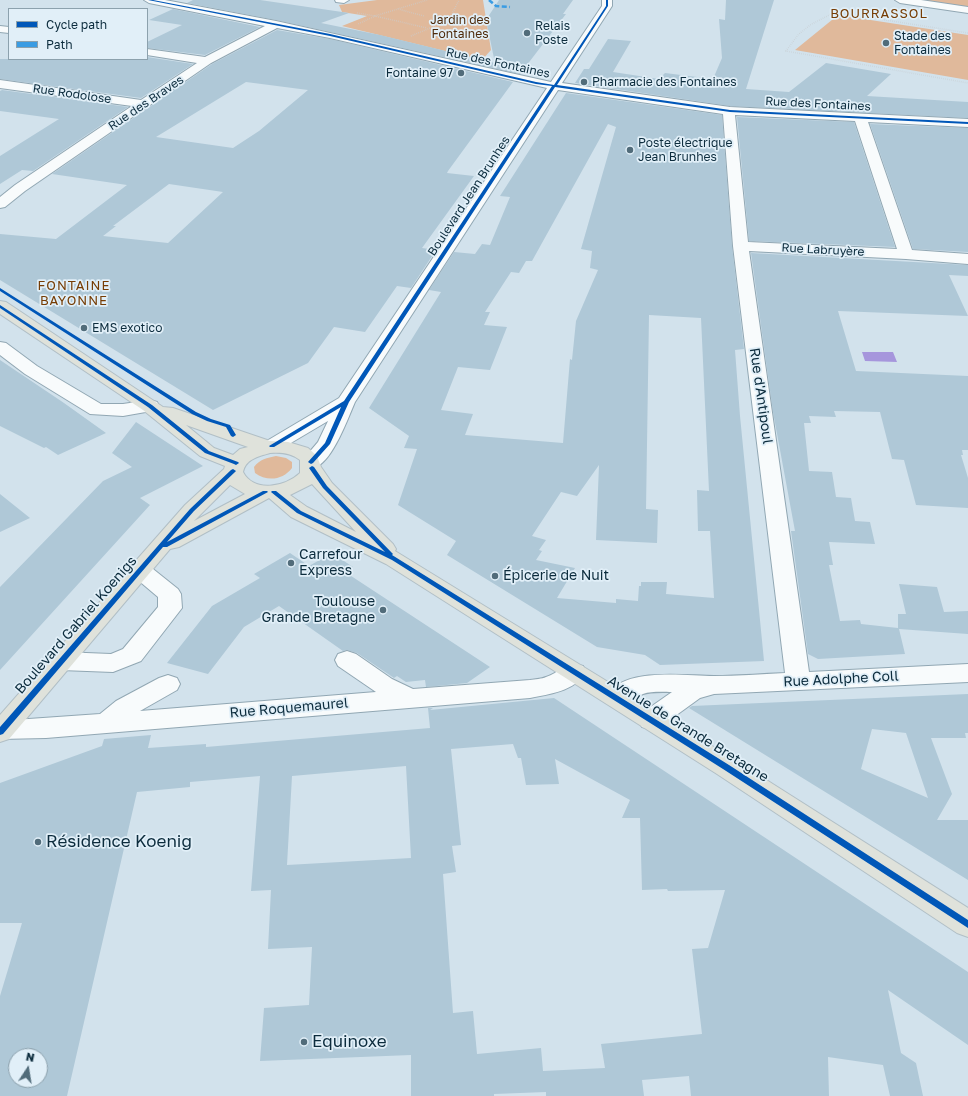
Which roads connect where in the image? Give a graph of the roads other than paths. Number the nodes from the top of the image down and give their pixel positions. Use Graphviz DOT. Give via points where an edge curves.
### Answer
graph roads {
  1 [pos="149,0"];
  2 [pos="340,0"];
  3 [pos="344,0"];
  4 [pos="607,0"];
  5 [pos="900,0"];
  6 [pos="224,5"];
  7 [pos="968,10"];
  8 [pos="208,11"];
  9 [pos="276,24"];
  10 [pos="148,52"];
  11 [pos="207,61"];
  12 [pos="0,84"];
  13 [pos="555,85"];
  14 [pos="144,104"];
  15 [pos="730,111"];
  16 [pos="860,117"];
  17 [pos="968,123"];
  18 [pos="0,186"];
  19 [pos="20,188"];
  20 [pos="0,204"];
  21 [pos="740,246"];
  22 [pos="906,254"];
  23 [pos="968,259"];
  24 [pos="3,312"];
  25 [pos="0,347"];
  26 [pos="346,402"];
  27 [pos="150,406"];
  28 [pos="270,446"];
  29 [pos="311,465"];
  30 [pos="234,467"];
  31 [pos="270,492"];
  32 [pos="394,559"];
  33 [pos="147,561"];
  34 [pos="347,660"];
  35 [pos="61,661"];
  36 [pos="574,672"];
  37 [pos="968,673"];
  38 [pos="798,682"];
  39 [pos="168,684"];
  40 [pos="714,685"];
  41 [pos="409,698"];
  42 [pos="617,698"];
  43 [pos="651,720"];
  44 [pos="106,723"];
  45 [pos="1,731"];
  46 [pos="968,924"];
  1 -- 8 [label="street, Rue des Fontaines"];
  2 -- 3 [label="street"];
  4 -- 13 [label="street, Boulevard Jean Brunhes" via="607,6"];
  5 -- 7 [label="street"];
  6 -- 8 [label="street"];
  8 -- 9 [label="street, Rue des Fontaines"];
  9 -- 11 [label="street, Rue des Braves"];
  9 -- 13 [label="street, Rue des Fontaines" via="481,71"];
  10 -- 11 [label="street"];
  11 -- 14 [label="street, Rue des Braves"];
  12 -- 14 [label="street, Rue Rodolose"];
  13 -- 15 [label="street, Rue des Fontaines"];
  13 -- 26 [label="street, Boulevard Jean Brunhes"];
  14 -- 19 [label="street, Rue des Braves"];
  15 -- 16 [label="street, Rue des Fontaines"];
  15 -- 21 [label="street, Rue d'Antipoul"];
  16 -- 17 [label="street, Rue des Fontaines"];
  16 -- 22 [label="street"];
  18 -- 19 [label="street"];
  19 -- 20 [label="street, Rue des Braves"];
  21 -- 22 [label="street, Rue Labruyère"];
  21 -- 38 [label="street, Rue d'Antipoul"];
  22 -- 23 [label="street, Rue Labruyère"];
  24 -- 27 [label="main road"];
  25 -- 27 [label="street" via="31,370 97,410"];
  26 -- 28 [label="street, Boulevard Jean Brunhes"];
  26 -- 29 [label="street, Boulevard Jean Brunhes" via="327,444"];
  27 -- 28 [label="main road"];
  27 -- 30 [label="main road" via="207,452"];
  28 -- 29 [label="main road" via="298,450 306,455"];
  28 -- 30 [label="main road" via="251,452"];
  29 -- 31 [label="main road" via="309,475 304,481 296,486"];
  29 -- 32 [label="main road, Avenue de Grande Bretagne" via="325,487"];
  30 -- 31 [label="main road" via="234,479 241,485 252,490"];
  30 -- 33 [label="main road, Boulevard Gabriel Koenigs"];
  31 -- 32 [label="main road, Avenue de Grande Bretagne" via="299,512"];
  31 -- 33 [label="main road, Boulevard Gabriel Koenigs" via="170,543"];
  32 -- 36 [label="main road, Avenue de Grande Bretagne"];
  33 -- 35 [label="main road, Boulevard Gabriel Koenigs"];
  33 -- 35 [label="street" via="170,594 170,608 132,655 113,663"];
  34 -- 41 [label="street" via="383,685"];
  35 -- 45 [label="main road, Boulevard Gabriel Koenigs"];
  36 -- 41 [label="street, Rue Roquemaurel" via="553,685 530,689"];
  36 -- 42 [label="main road, Avenue de Grande Bretagne"];
  37 -- 38 [label="street, Rue Adolphe Coll"];
  38 -- 40 [label="street, Rue Adolphe Coll"];
  39 -- 44 [label="street" via="125,708"];
  40 -- 42 [label="street, Rue Adolphe Coll" via="640,685"];
  40 -- 43 [label="street, Rue Adolphe Coll" via="692,691"];
  41 -- 44 [label="street, Rue Roquemaurel"];
  42 -- 43 [label="main road, Avenue de Grande Bretagne"];
  43 -- 46 [label="main road, Avenue de Grande Bretagne"];
  44 -- 45 [label="street, Rue Roquemaurel"];
}
